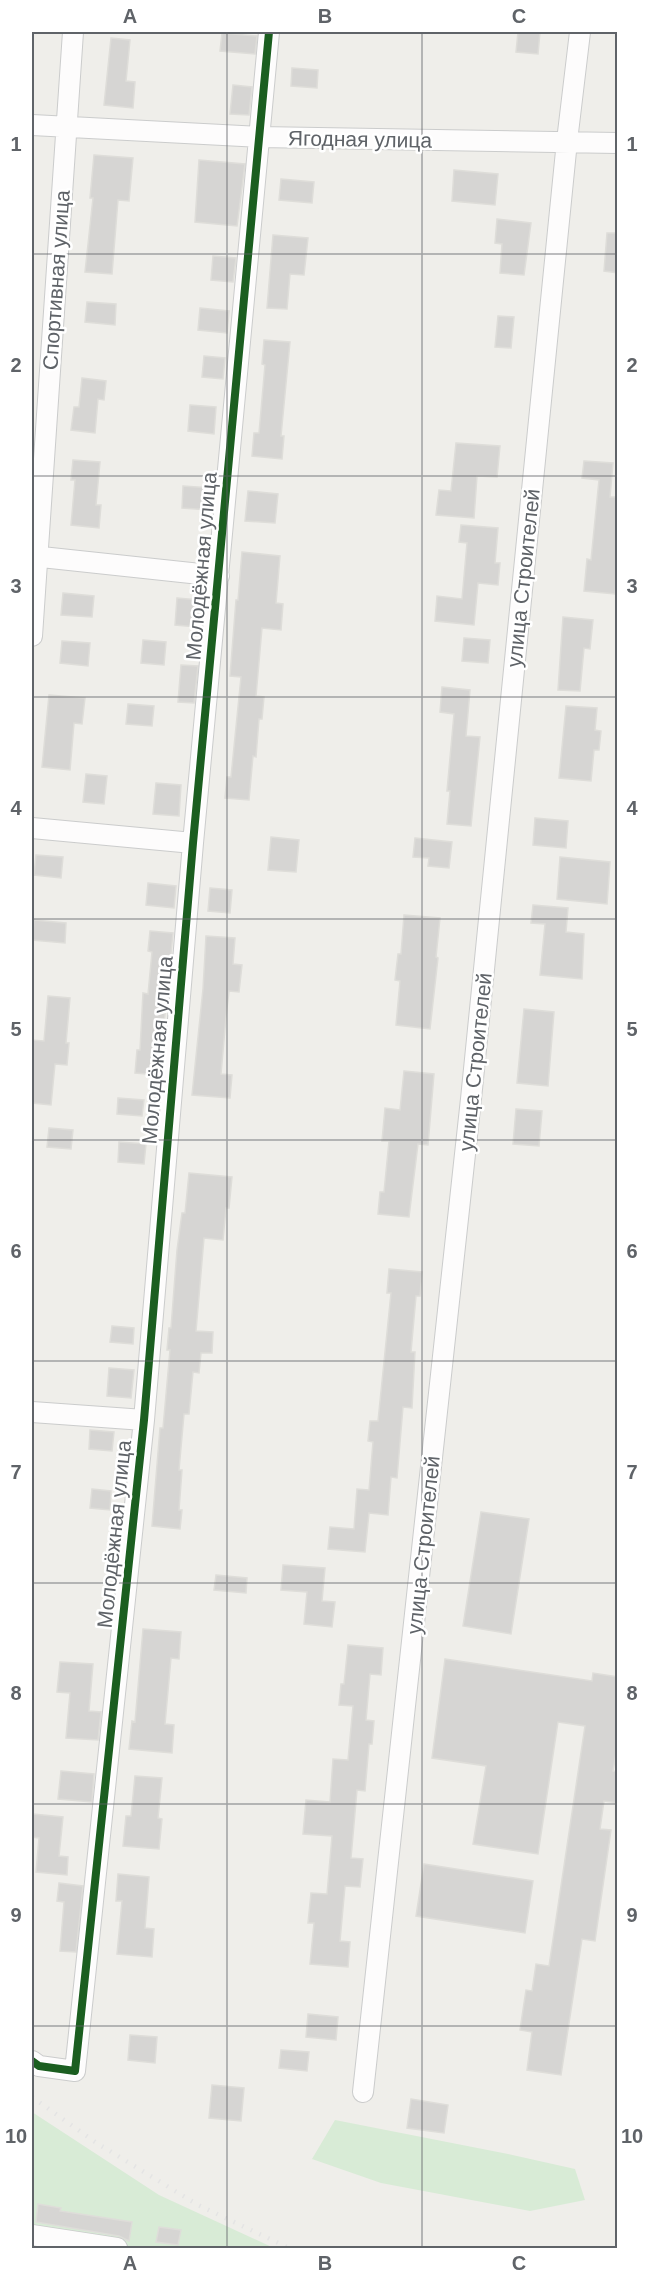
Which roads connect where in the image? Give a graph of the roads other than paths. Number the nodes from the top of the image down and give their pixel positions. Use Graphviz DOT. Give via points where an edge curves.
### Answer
graph roads {
  1 [pos="74,32"];
  2 [pos="269,32"];
  3 [pos="580,32"];
  4 [pos="32,125"];
  5 [pos="66,127"];
  6 [pos="259,138"];
  7 [pos="567,141"];
  8 [pos="618,143"];
  9 [pos="34,557"];
  10 [pos="219,576"];
  11 [pos="32,636"];
  12 [pos="32,828"];
  13 [pos="193,843"];
  14 [pos="32,1412"];
  15 [pos="144,1420"];
  16 [pos="32,2061"];
  17 [pos="363,2092"];
  18 [pos="32,2235"];
  19 [pos="117,2248"];
  1 -- 5 [label="street, Спортивная улица"];
  2 -- 6 [label="street, Молодёжная улица"];
  3 -- 7 [label="street, улица Строителей"];
  4 -- 5 [label="street, Ягодная улица"];
  5 -- 6 [label="street, Ягодная улица"];
  5 -- 9 [label="street, Спортивная улица"];
  6 -- 7 [label="street, Ягодная улица"];
  6 -- 10 [label="street, Молодёжная улица"];
  7 -- 8 [label="street, Ягодная улица"];
  7 -- 17 [label="street, улица Строителей" via="471,1099"];
  9 -- 10 [label="street"];
  9 -- 11 [label="street, Спортивная улица"];
  10 -- 13 [label="street, Молодёжная улица"];
  12 -- 13 [label="street"];
  13 -- 15 [label="street, Молодёжная улица"];
  14 -- 15 [label="street"];
  15 -- 16 [label="street, Молодёжная улица" via="75,2071 39,2066"];
  18 -- 19 [label="street"];
}
